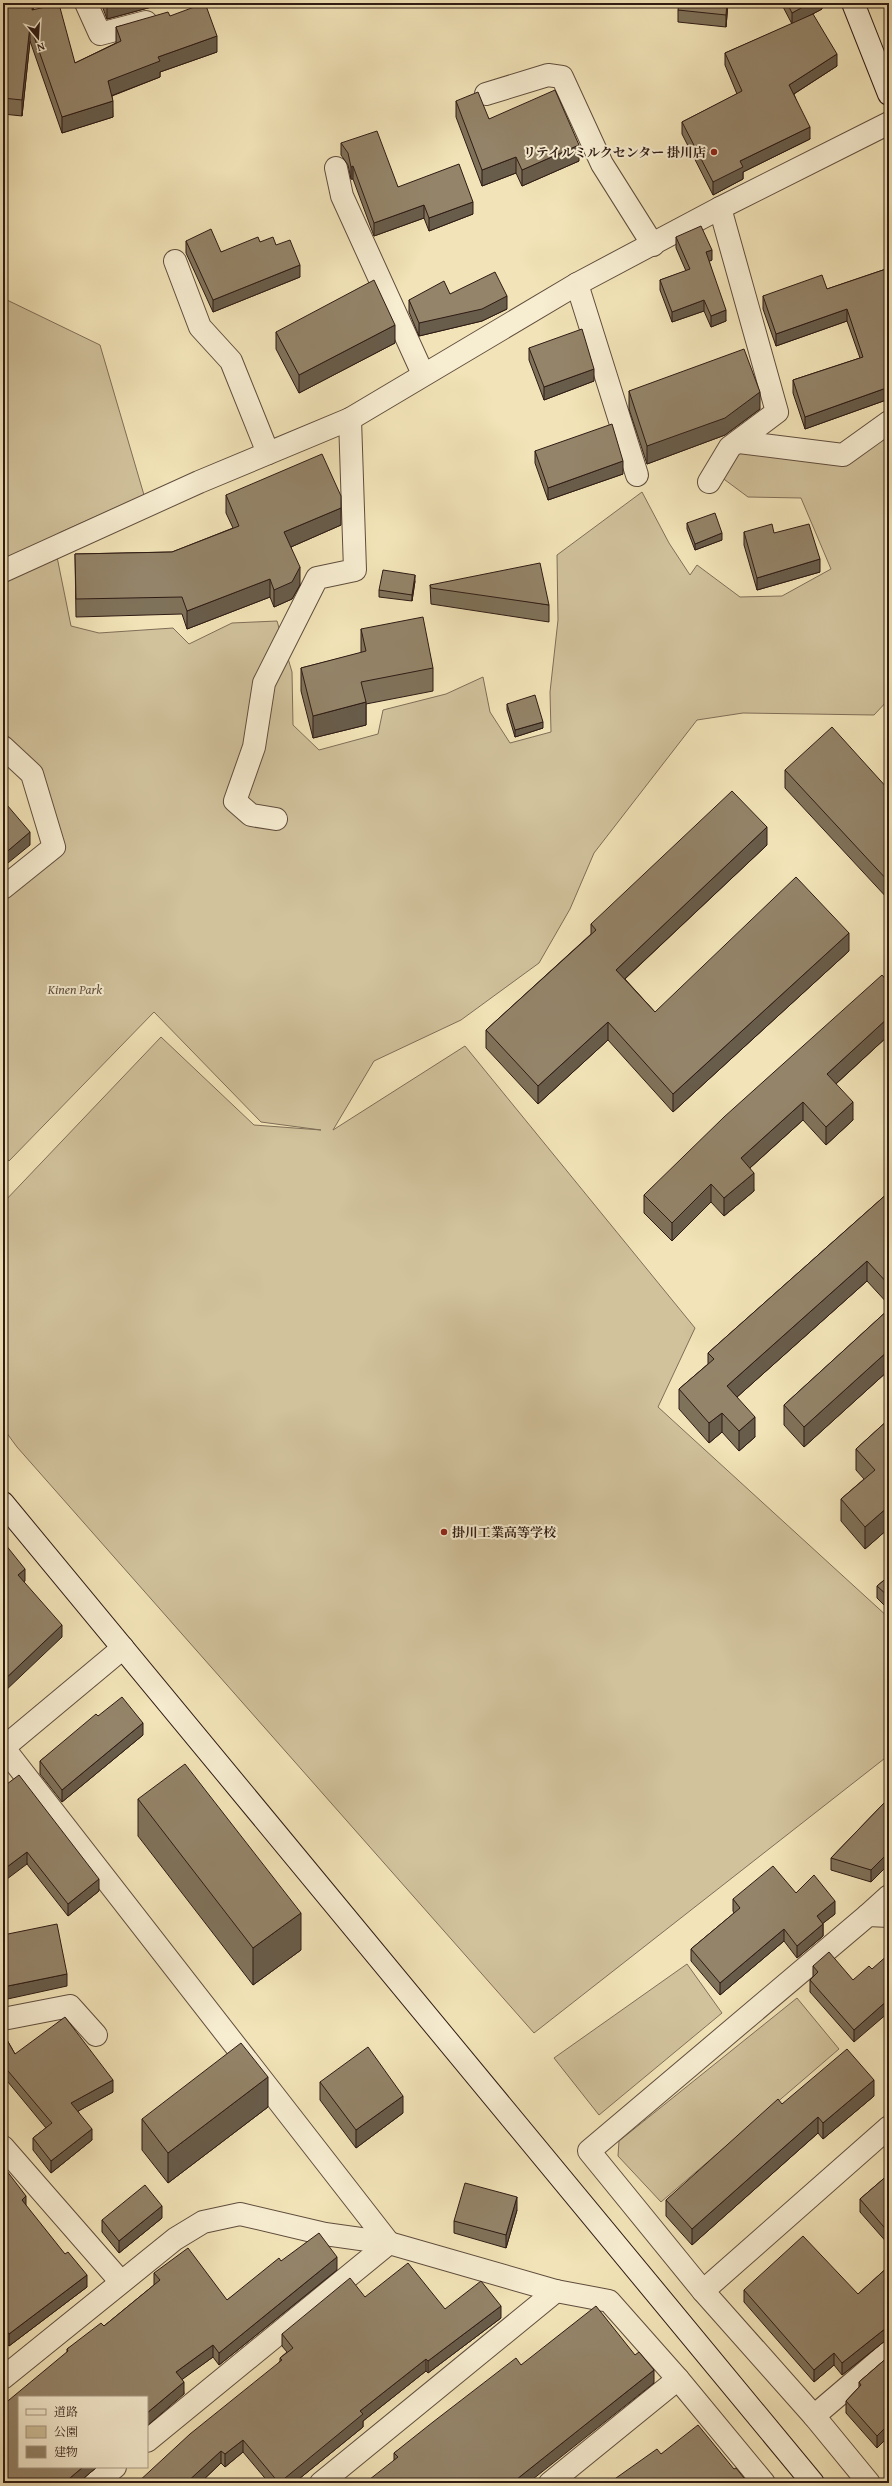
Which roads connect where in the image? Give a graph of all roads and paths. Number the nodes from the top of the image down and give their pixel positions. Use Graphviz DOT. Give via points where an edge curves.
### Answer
graph roads {
  1 [pos="86,3"];
  2 [pos="853,3"];
  3 [pos="162,17"];
  4 [pos="486,94"];
  5 [pos="889,94"];
  6 [pos="889,123"];
  7 [pos="336,168"];
  8 [pos="720,208"];
  9 [pos="653,245"];
  10 [pos="175,261"];
  11 [pos="577,284"];
  12 [pos="423,374"];
  13 [pos="350,419"];
  14 [pos="889,422"];
  15 [pos="739,442"];
  16 [pos="268,453"];
  17 [pos="637,475"];
  18 [pos="709,482"];
  19 [pos="3,571"];
  20 [pos="3,747"];
  21 [pos="276,819"];
  22 [pos="3,888"];
  23 [pos="3,1503"];
  24 [pos="123,1648"];
  25 [pos="3,1748"];
  26 [pos="889,1896"];
  27 [pos="878,1916"];
  28 [pos="3,2019"];
  29 [pos="96,2035"];
  30 [pos="889,2128"];
  31 [pos="3,2147"];
  32 [pos="389,2243"];
  33 [pos="121,2282"];
  34 [pos="556,2291"];
  35 [pos="702,2291"];
  36 [pos="889,2352"];
  37 [pos="3,2378"];
  38 [pos="678,2379"];
  39 [pos="814,2416"];
  40 [pos="148,2440"];
  41 [pos="114,2468"];
  42 [pos="95,2483"];
  43 [pos="321,2483"];
  44 [pos="550,2483"];
  45 [pos="764,2483"];
  46 [pos="813,2483"];
  47 [pos="869,2483"];
  1 -- 3 [label="street" via="100,34"];
  2 -- 5 [label="street"];
  4 -- 9 [label="street" via="548,75 562,77 602,164"];
  6 -- 8 [label="street"];
  7 -- 12 [label="street" via="342,196"];
  8 -- 9 [label="street"];
  8 -- 15 [label="street" via="777,412"];
  9 -- 11 [label="street"];
  10 -- 16 [label="street" via="200,327 231,362"];
  11 -- 12 [label="street"];
  11 -- 17 [label="street"];
  12 -- 13 [label="street"];
  13 -- 16 [label="street"];
  13 -- 21 [label="street" via="354,570 317,578 264,683 254,747 235,801 251,815"];
  14 -- 15 [label="street" via="843,455"];
  15 -- 18 [label="street" via="730,447"];
  16 -- 19 [label="street"];
  20 -- 22 [label="street" via="32,774 54,847"];
  23 -- 24 [label="street"];
  24 -- 25 [label="street"];
  24 -- 46 [label="street"];
  25 -- 32 [label="street"];
  26 -- 27 [label="street"];
  27 -- 35 [label="street" via="589,2151"];
  28 -- 29 [label="street" via="70,2006"];
  30 -- 35 [label="street"];
  31 -- 33 [label="street"];
  32 -- 33 [label="street" via="325,2234 240,2214 203,2222 175,2239"];
  32 -- 34 [label="street"];
  32 -- 40 [label="street"];
  33 -- 37 [label="street"];
  34 -- 38 [label="street" via="609,2301"];
  34 -- 43 [label="street"];
  35 -- 39 [label="street"];
  36 -- 39 [label="street"];
  38 -- 44 [label="street"];
  38 -- 45 [label="street"];
  39 -- 47 [label="street"];
  41 -- 42 [label="street"];
}
